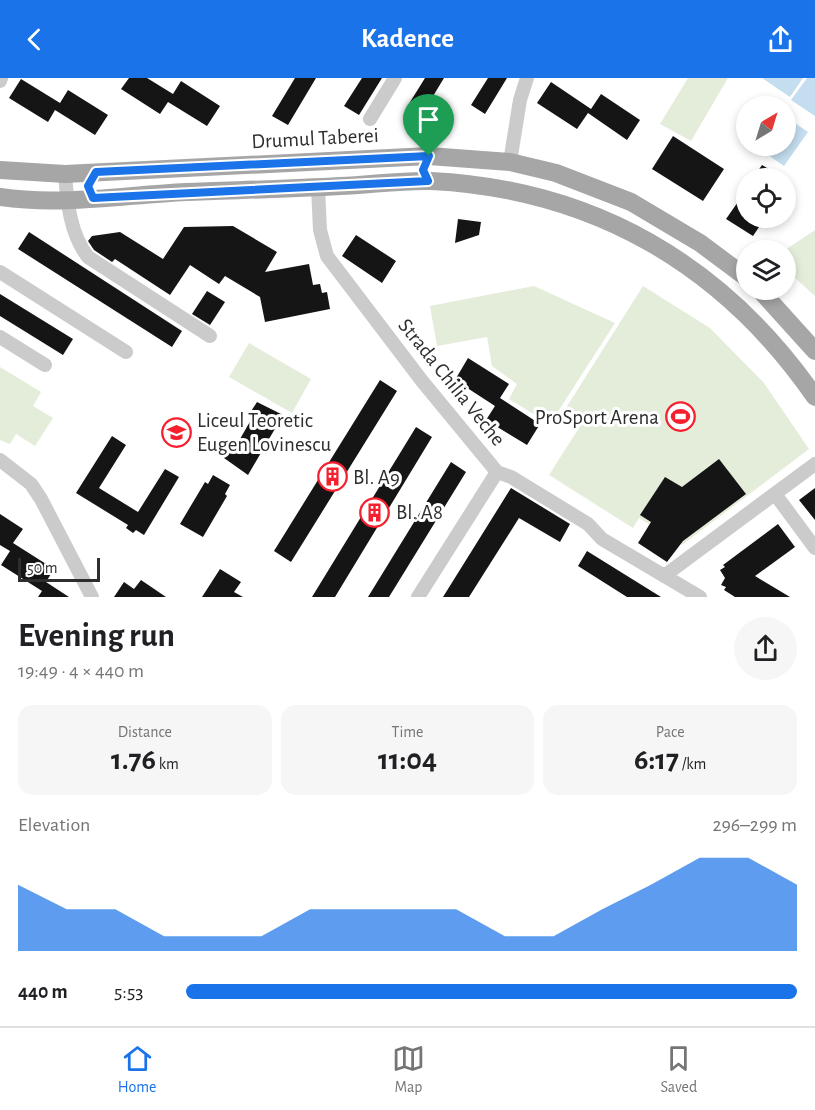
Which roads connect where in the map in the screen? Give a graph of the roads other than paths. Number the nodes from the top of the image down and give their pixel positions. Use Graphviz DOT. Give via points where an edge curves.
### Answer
graph roads {
  1 [pos="395,78"];
  2 [pos="526,78"];
  3 [pos="370,119"];
  4 [pos="429,156"];
  5 [pos="394,157"];
  6 [pos="510,162"];
  7 [pos="0,170"];
  8 [pos="96,172"];
  9 [pos="65,174"];
  10 [pos="428,181"];
  11 [pos="394,183"];
  12 [pos="318,188"];
  13 [pos="0,196"];
  14 [pos="93,198"];
  15 [pos="67,200"];
  16 [pos="736,269"];
  17 [pos="0,272"];
  18 [pos="736,277"];
  19 [pos="716,286"];
  20 [pos="747,300"];
  21 [pos="769,300"];
  22 [pos="744,312"];
  23 [pos="210,336"];
  24 [pos="0,337"];
  25 [pos="126,351"];
  26 [pos="815,351"];
  27 [pos="45,365"];
  28 [pos="815,397"];
  29 [pos="0,460"];
  30 [pos="815,464"];
  31 [pos="497,472"];
  32 [pos="775,494"];
  33 [pos="815,548"];
  34 [pos="664,576"];
  35 [pos="92,597"];
  36 [pos="418,597"];
  37 [pos="700,597"];
  1 -- 3 [label="street, Drumul Taberei"];
  2 -- 6 [label="street"];
  4 -- 5 [label="main road, Drumul Taberei"];
  4 -- 6 [label="main road, Drumul Taberei"];
  4 -- 10 [label="main road" via="423,170"];
  5 -- 8 [label="main road, Drumul Taberei"];
  5 -- 11 [label="main road" via="398,172"];
  6 -- 16 [label="main road, Drumul Taberei" via="556,173 631,202"];
  7 -- 9 [label="main road, Drumul Taberei"];
  8 -- 9 [label="main road, Drumul Taberei"];
  8 -- 14 [label="main road" via="88,186"];
  9 -- 15 [label="street"];
  10 -- 11 [label="main road"];
  10 -- 19 [label="main road" via="521,193 591,214 650,242"];
  11 -- 12 [label="main road"];
  12 -- 14 [label="main road"];
  12 -- 31 [label="street, Strada Chilia Veche" via="320,230 327,256"];
  13 -- 15 [label="main road"];
  14 -- 15 [label="main road"];
  15 -- 23 [label="street" via="78,240 88,256"];
  17 -- 25 [label="street"];
  18 -- 19 [label="main road"];
  19 -- 22 [label="main road"];
  20 -- 22 [label="main road"];
  21 -- 26 [label="main road"];
  22 -- 28 [label="main road"];
  24 -- 27 [label="street"];
  29 -- 35 [label="street" via="31,484"];
  30 -- 32 [label="street"];
  31 -- 34 [label="street" via="588,524 602,538"];
  31 -- 36 [label="street, Strada Chilia Veche"];
  32 -- 33 [label="street"];
  32 -- 34 [label="street"];
  34 -- 37 [label="street"];
}
